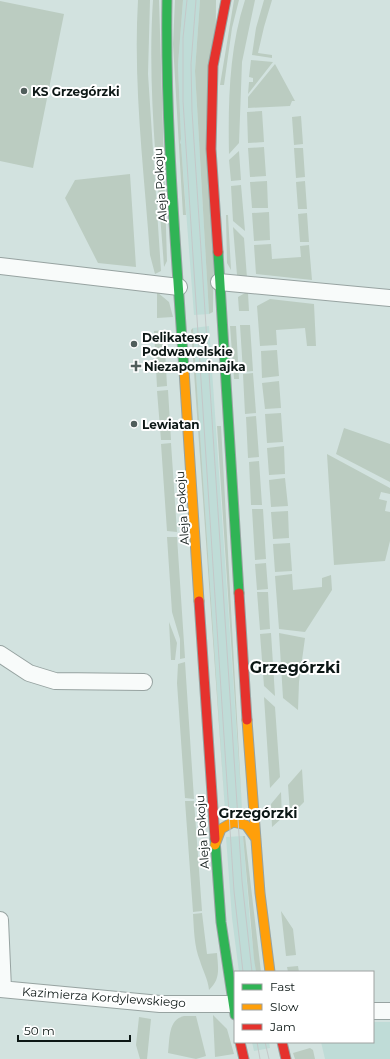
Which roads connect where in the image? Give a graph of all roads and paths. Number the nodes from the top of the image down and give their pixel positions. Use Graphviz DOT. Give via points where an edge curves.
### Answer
graph roads {
  1 [pos="167,0"];
  2 [pos="226,0"];
  3 [pos="0,266"];
  4 [pos="219,282"];
  5 [pos="179,287"];
  6 [pos="390,298"];
  7 [pos="0,654"];
  8 [pos="144,682"];
  9 [pos="256,839"];
  10 [pos="215,845"];
  11 [pos="0,920"];
  12 [pos="270,971"];
  13 [pos="2,989"];
  14 [pos="234,1009"];
  15 [pos="374,1011"];
  16 [pos="390,1011"];
  17 [pos="240,1043"];
  18 [pos="282,1043"];
  19 [pos="244,1059"];
  20 [pos="286,1059"];
  1 -- 5 [label="main road, Aleja Pokoju" via="166,62"];
  2 -- 4 [label="main road" via="216,46 211,106"];
  3 -- 5 [label="street"];
  4 -- 6 [label="street"];
  4 -- 9 [label="main road"];
  5 -- 10 [label="main road, Aleja Pokoju"];
  7 -- 8 [label="street" via="30,673 55,681"];
  9 -- 10 [label="main road" via="246,824 230,822 221,829"];
  9 -- 12 [label="main road"];
  10 -- 14 [label="main road, Aleja Pokoju" via="221,922"];
  11 -- 13 [label="street"];
  13 -- 14 [label="street, Kazimierza Kordylewskiego"];
  15 -- 16 [label="street"];
  17 -- 19 [label="main road"];
  18 -- 20 [label="main road"];
}
